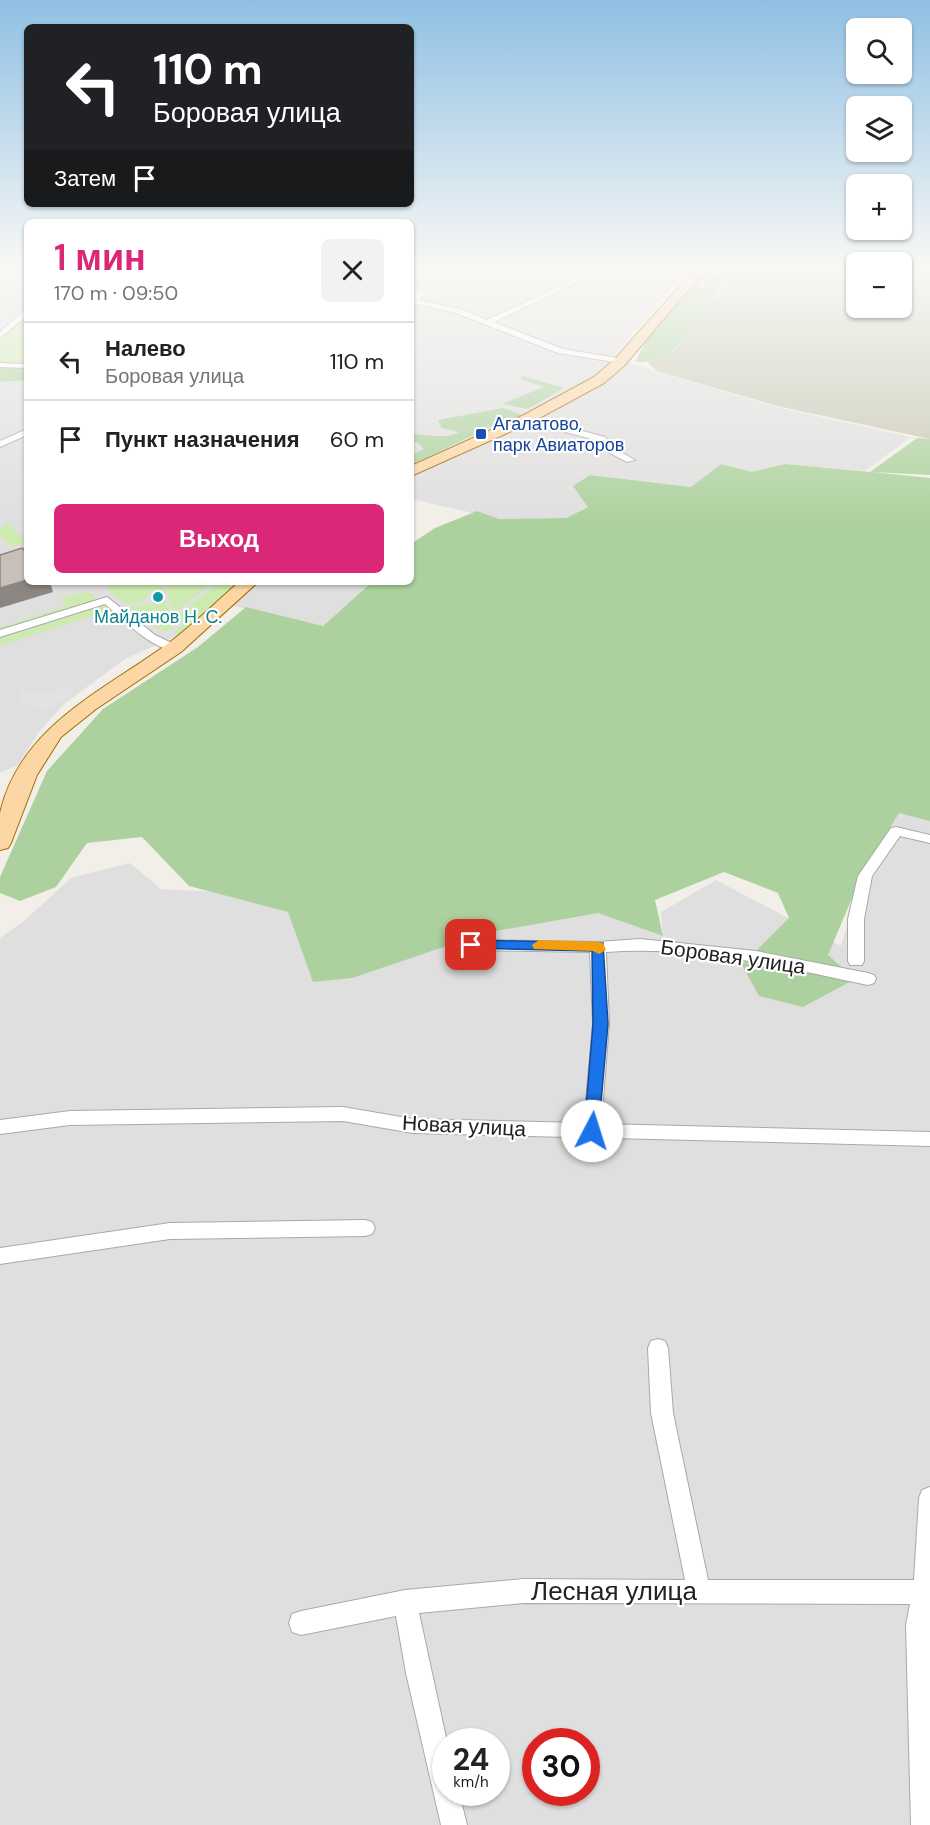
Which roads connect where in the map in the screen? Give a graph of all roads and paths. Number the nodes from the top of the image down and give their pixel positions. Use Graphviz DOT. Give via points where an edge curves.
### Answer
graph roads {
  1 [pos="571,353"];
  2 [pos="628,353"];
  3 [pos="618,364"];
  4 [pos="0,365"];
  5 [pos="24,366"];
  6 [pos="527,419"];
  7 [pos="24,433"];
  8 [pos="0,444"];
  9 [pos="630,460"];
  10 [pos="414,471"];
  11 [pos="246,585"];
  12 [pos="0,634"];
  13 [pos="174,648"];
  14 [pos="930,839"];
  15 [pos="0,843"];
  16 [pos="471,945"];
  17 [pos="598,947"];
  18 [pos="856,961"];
  19 [pos="868,979"];
  20 [pos="0,1127"];
  21 [pos="592,1131"];
  22 [pos="930,1139"];
  23 [pos="365,1228"];
  24 [pos="0,1256"];
  25 [pos="658,1348"];
  26 [pos="930,1498"];
  27 [pos="699,1591"];
  28 [pos="927,1592"];
  29 [pos="405,1602"];
  30 [pos="301,1623"];
  31 [pos="432,1732"];
  32 [pos="450,1806"];
  33 [pos="454,1825"];
  34 [pos="924,1825"];
  1 -- 3 [label="street"];
  2 -- 3 [label="main road"];
  3 -- 6 [label="main road" via="598,380"];
  4 -- 5 [label="street"];
  6 -- 9 [label="street" via="602,439 609,449"];
  6 -- 10 [label="main road"];
  7 -- 8 [label="street"];
  11 -- 13 [label="main road"];
  12 -- 13 [label="street" via="107,600 151,637"];
  13 -- 15 [label="main road" via="54,733 27,775"];
  14 -- 18 [label="street" via="896,831 865,876 856,919"];
  16 -- 17 [label="street, Боровая улица"];
  17 -- 19 [label="street, Боровая улица" via="640,945 756,956"];
  17 -- 21 [label="street" via="601,1024"];
  20 -- 21 [label="street, Новая улица" via="70,1118 343,1114 414,1126"];
  21 -- 22 [label="street, Новая улица"];
  23 -- 24 [label="street" via="170,1231"];
  25 -- 27 [label="street" via="662,1413"];
  26 -- 28 [label="street"];
  27 -- 28 [label="street, Лесная улица"];
  27 -- 29 [label="street, Лесная улица" via="523,1591"];
  28 -- 34 [label="street" via="918,1624"];
  29 -- 30 [label="street, Лесная улица"];
  29 -- 31 [label="street"];
  32 -- 33 [label="street"];
}
